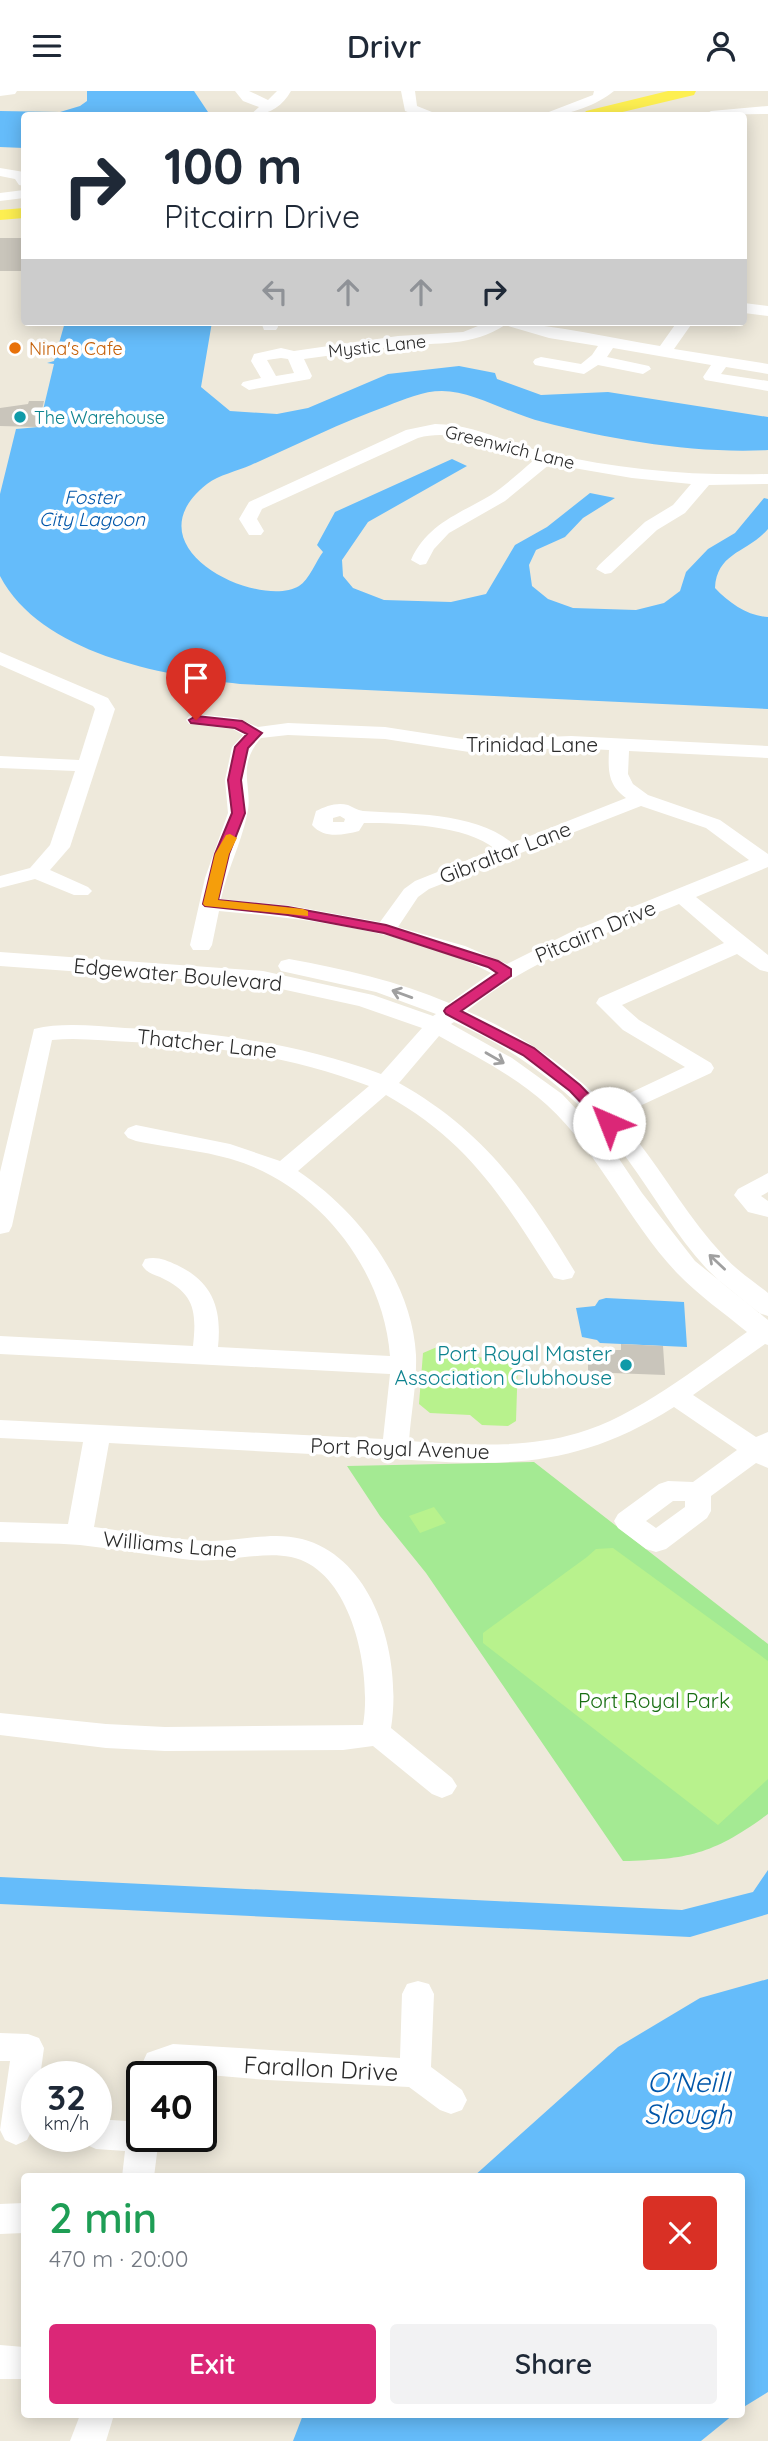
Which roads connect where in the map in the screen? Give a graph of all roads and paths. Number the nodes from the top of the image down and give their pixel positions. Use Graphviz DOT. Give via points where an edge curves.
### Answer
graph roads {
  1 [pos="10,91"];
  2 [pos="242,91"];
  3 [pos="284,91"];
  4 [pos="408,91"];
  5 [pos="607,91"];
  6 [pos="655,91"];
  7 [pos="0,92"];
  8 [pos="680,92"];
  9 [pos="271,106"];
  10 [pos="768,110"];
  11 [pos="262,112"];
  12 [pos="420,112"];
  13 [pos="557,112"];
  14 [pos="581,112"];
  15 [pos="603,112"];
  16 [pos="745,112"];
  17 [pos="0,172"];
  18 [pos="21,178"];
  19 [pos="21,194"];
  20 [pos="0,197"];
  21 [pos="21,206"];
  22 [pos="0,208"];
  23 [pos="21,213"];
  24 [pos="0,215"];
  25 [pos="747,308"];
  26 [pos="768,311"];
  27 [pos="492,326"];
  28 [pos="529,326"];
  29 [pos="682,326"];
  30 [pos="589,339"];
  31 [pos="608,343"];
  32 [pos="283,351"];
  33 [pos="664,352"];
  34 [pos="596,359"];
  35 [pos="722,361"];
  36 [pos="541,362"];
  37 [pos="569,366"];
  38 [pos="643,369"];
  39 [pos="768,369"];
  40 [pos="272,382"];
  41 [pos="249,386"];
  42 [pos="768,386"];
  43 [pos="546,459"];
  44 [pos="768,479"];
  45 [pos="704,481"];
  46 [pos="255,531"];
  47 [pos="419,560"];
  48 [pos="606,569"];
  49 [pos="0,658"];
  50 [pos="196,720"];
  51 [pos="255,733"];
  52 [pos="619,744"];
  53 [pos="768,752"];
  54 [pos="0,762"];
  55 [pos="85,766"];
  56 [pos="641,799"];
  57 [pos="355,817"];
  58 [pos="509,851"];
  59 [pos="766,861"];
  60 [pos="37,871"];
  61 [pos="0,882"];
  62 [pos="81,891"];
  63 [pos="681,895"];
  64 [pos="210,904"];
  65 [pos="386,929"];
  66 [pos="0,942"];
  67 [pos="201,945"];
  68 [pos="739,945"];
  69 [pos="0,959"];
  70 [pos="768,965"];
  71 [pos="506,972"];
  72 [pos="443,1018"];
  73 [pos="384,1085"];
  74 [pos="623,1105"];
  75 [pos="136,1133"];
  76 [pos="283,1171"];
  77 [pos="768,1181"];
  78 [pos="768,1209"];
  79 [pos="0,1226"];
  80 [pos="154,1265"];
  81 [pos="563,1272"];
  82 [pos="767,1326"];
  83 [pos="0,1345"];
  84 [pos="205,1354"];
  85 [pos="403,1366"];
  86 [pos="673,1394"];
  87 [pos="0,1429"];
  88 [pos="98,1434"];
  89 [pos="395,1449"];
  90 [pos="764,1449"];
  91 [pos="698,1492"];
  92 [pos="0,1532"];
  93 [pos="79,1535"];
  94 [pos="0,1724"];
  95 [pos="376,1732"];
  96 [pos="442,1786"];
  97 [pos="418,1994"];
  98 [pos="0,2047"];
  99 [pos="164,2061"];
  100 [pos="208,2061"];
  101 [pos="217,2062"];
  102 [pos="415,2073"];
  103 [pos="451,2100"];
  104 [pos="18,2130"];
  105 [pos="140,2152"];
  106 [pos="138,2173"];
  107 [pos="21,2218"];
  108 [pos="0,2219"];
  109 [pos="0,2362"];
  110 [pos="21,2363"];
  111 [pos="96,2418"];
  112 [pos="88,2441"];
  1 -- 7 [label="street"];
  2 -- 9 [label="street"];
  3 -- 9 [label="street"];
  4 -- 12 [label="street" via="410,108"];
  5 -- 13 [label="street"];
  6 -- 14 [label="main road"];
  8 -- 15 [label="main road"];
  9 -- 11 [label="street"];
  10 -- 16 [label="street"];
  17 -- 18 [label="street"];
  19 -- 20 [label="street"];
  21 -- 22 [label="main road"];
  23 -- 24 [label="main road"];
  25 -- 26 [label="street"];
  27 -- 32 [label="street, Mystic Lane" via="480,333 431,340"];
  28 -- 30 [label="street"];
  29 -- 33 [label="street"];
  30 -- 31 [label="street"];
  30 -- 37 [label="street"];
  31 -- 33 [label="street"];
  31 -- 34 [label="street"];
  32 -- 40 [label="street" via="259,361"];
  32 -- 40 [label="street, Mystic Lane" via="304,376"];
  33 -- 35 [label="street"];
  34 -- 37 [label="street" via="589,367"];
  34 -- 38 [label="street"];
  35 -- 39 [label="street"];
  35 -- 42 [label="street" via="711,377"];
  36 -- 37 [label="street"];
  40 -- 41 [label="street, Mystic Lane"];
  43 -- 45 [label="street, Greenwich Lane"];
  43 -- 46 [label="street, Greenwich Lane" via="457,431 412,434 255,506 248,519"];
  43 -- 47 [label="street" via="500,496 437,533 424,546"];
  44 -- 45 [label="street, Greenwich Lane"];
  45 -- 48 [label="street"];
  49 -- 55 [label="street" via="101,702 105,709"];
  50 -- 51 [label="street, Trinidad Lane" via="237,724"];
  51 -- 52 [label="street, Trinidad Lane" via="288,729 385,733 484,746"];
  51 -- 64 [label="street" via="242,747 235,780 238,813"];
  52 -- 53 [label="street, Trinidad Lane"];
  52 -- 56 [label="street" via="620,782"];
  54 -- 55 [label="street"];
  55 -- 60 [label="street" via="60,846"];
  56 -- 58 [label="street, Gibraltar Lane"];
  56 -- 59 [label="street" via="713,824"];
  57 -- 58 [label="street" via="380,815 473,829"];
  58 -- 65 [label="street, Gibraltar Lane" via="422,885"];
  59 -- 63 [label="street, Pitcairn Drive"];
  60 -- 61 [label="street"];
  60 -- 62 [label="street"];
  63 -- 68 [label="street"];
  63 -- 71 [label="street, Pitcairn Drive"];
  64 -- 65 [label="street" via="288,911"];
  64 -- 67 [label="street"];
  65 -- 71 [label="street" via="472,955"];
  72 -- 66 [label="street, Edgewater Boulevard, one-way" via="378,985 298,968 214,958 62,951"];
  68 -- 70 [label="street"];
  68 -- 74 [label="street" via="607,1003 631,1025 703,1068"];
  69 -- 72 [label="street, Edgewater Boulevard" via="263,978"];
  71 -- 72 [label="street, Pitcairn Drive"];
  72 -- 73 [label="street, Pitcairn Drive"];
  72 -- 82 [label="street, Edgewater Boulevard" via="554,1098 601,1149 686,1267"];
  73 -- 76 [label="street, Pitcairn Drive"];
  73 -- 79 [label="street, Thatcher Lane" via="317,1060 220,1040 42,1034"];
  73 -- 81 [label="street, Thatcher Lane" via="466,1140 503,1181"];
  75 -- 76 [label="street" via="235,1152"];
  76 -- 85 [label="street" via="332,1208 376,1271 400,1328"];
  77 -- 78 [label="street" via="746,1195 756,1206"];
  80 -- 84 [label="street" via="184,1277 206,1305"];
  82 -- 86 [label="street, Port Royal Avenue"];
  83 -- 84 [label="street"];
  84 -- 85 [label="street"];
  85 -- 89 [label="street"];
  86 -- 89 [label="street, Port Royal Avenue" via="588,1440 553,1447 492,1453"];
  86 -- 90 [label="street"];
  87 -- 88 [label="street, Port Royal Avenue"];
  88 -- 89 [label="street, Port Royal Avenue"];
  88 -- 93 [label="street, Williams Lane"];
  90 -- 91 [label="street"];
  92 -- 93 [label="street, Williams Lane"];
  93 -- 95 [label="street, Williams Lane" via="212,1551 290,1547 317,1558 348,1589 373,1637 380,1669"];
  94 -- 95 [label="street" via="166,1739 343,1738"];
  95 -- 96 [label="street"];
  97 -- 102 [label="street"];
  98 -- 104 [label="street" via="28,2048"];
  99 -- 100 [label="street, Farallon Drive"];
  101 -- 102 [label="street, Farallon Drive"];
  102 -- 103 [label="street, Farallon Drive"];
  105 -- 106 [label="street"];
  107 -- 108 [label="street"];
  109 -- 110 [label="street"];
  111 -- 112 [label="street"];
}
